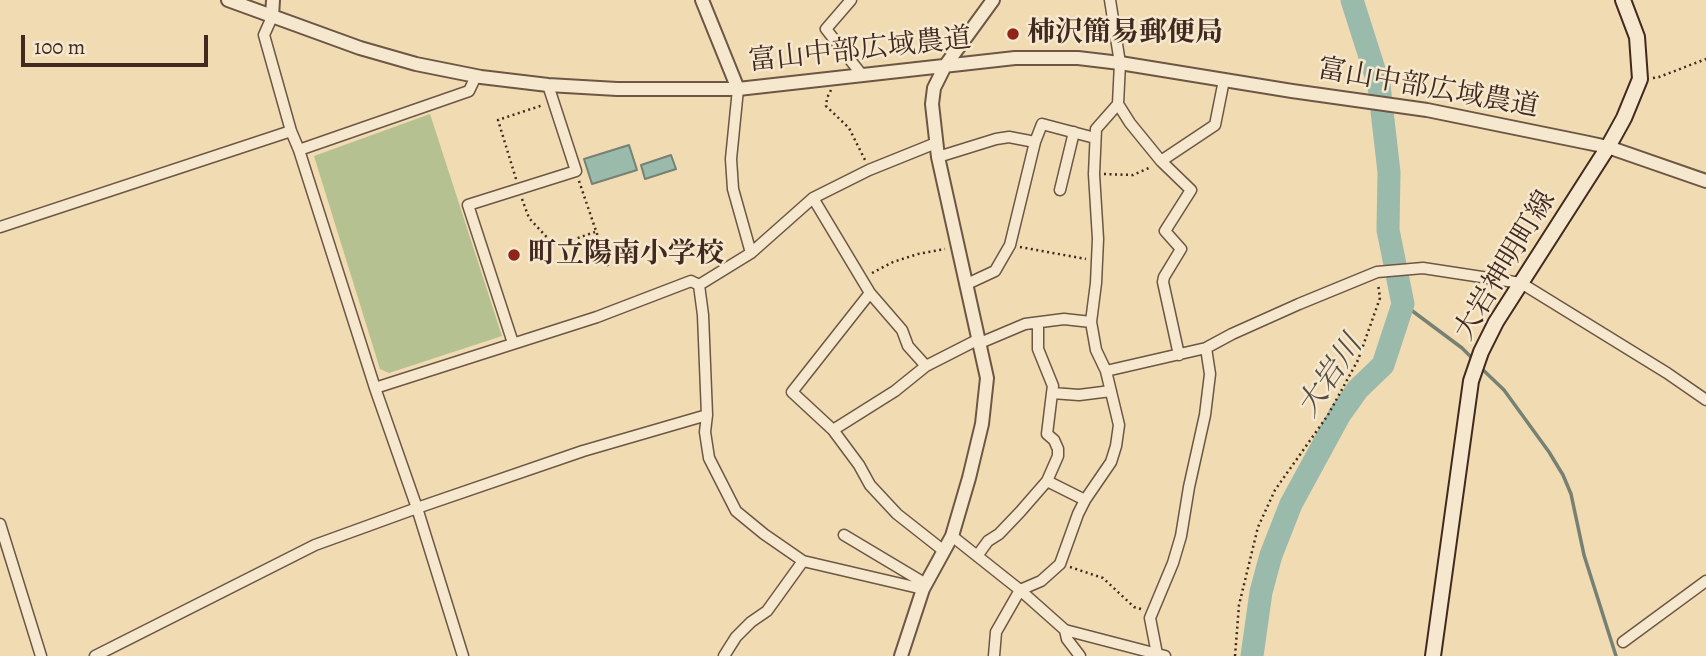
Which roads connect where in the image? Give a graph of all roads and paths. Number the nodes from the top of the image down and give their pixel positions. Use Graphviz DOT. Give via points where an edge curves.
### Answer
graph roads {
  1 [pos="228,0"];
  2 [pos="273,0"];
  3 [pos="702,0"];
  4 [pos="851,0"];
  5 [pos="993,0"];
  6 [pos="1110,0"];
  7 [pos="1623,0"];
  8 [pos="272,17"];
  9 [pos="1706,59"];
  10 [pos="1120,63"];
  11 [pos="945,66"];
  12 [pos="862,75"];
  13 [pos="476,76"];
  14 [pos="838,78"];
  15 [pos="1640,79"];
  16 [pos="1224,80"];
  17 [pos="548,85"];
  18 [pos="738,89"];
  19 [pos="553,102"];
  20 [pos="1118,104"];
  21 [pos="291,131"];
  22 [pos="1074,132"];
  23 [pos="1095,138"];
  24 [pos="1035,142"];
  25 [pos="936,143"];
  26 [pos="1608,147"];
  27 [pos="299,150"];
  28 [pos="939,157"];
  29 [pos="1161,161"];
  30 [pos="869,170"];
  31 [pos="576,171"];
  32 [pos="1094,174"];
  33 [pos="1706,181"];
  34 [pos="519,189"];
  35 [pos="1060,190"];
  36 [pos="813,198"];
  37 [pos="0,227"];
  38 [pos="595,232"];
  39 [pos="1010,245"];
  40 [pos="958,246"];
  41 [pos="751,253"];
  42 [pos="1097,261"];
  43 [pos="609,269"];
  44 [pos="1377,272"];
  45 [pos="862,278"];
  46 [pos="1521,283"];
  47 [pos="967,284"];
  48 [pos="699,285"];
  49 [pos="870,293"];
  50 [pos="1091,322"];
  51 [pos="1038,323"];
  52 [pos="979,341"];
  53 [pos="513,343"];
  54 [pos="1206,348"];
  55 [pos="1179,355"];
  56 [pos="926,366"];
  57 [pos="1106,371"];
  58 [pos="375,388"];
  59 [pos="1111,391"];
  60 [pos="1052,393"];
  61 [pos="1706,400"];
  62 [pos="707,415"];
  63 [pos="833,430"];
  64 [pos="1047,481"];
  65 [pos="1085,500"];
  66 [pos="417,508"];
  67 [pos="0,524"];
  68 [pos="844,535"];
  69 [pos="952,536"];
  70 [pos="944,551"];
  71 [pos="977,556"];
  72 [pos="803,561"];
  73 [pos="1060,564"];
  74 [pos="1706,581"];
  75 [pos="925,587"];
  76 [pos="1020,590"];
  77 [pos="1153,612"];
  78 [pos="1065,630"];
  79 [pos="1623,642"];
  80 [pos="905,655"];
  81 [pos="1161,655"];
  82 [pos="41,656"];
  83 [pos="95,656"];
  84 [pos="463,656"];
  85 [pos="724,656"];
  86 [pos="994,656"];
  87 [pos="1080,656"];
  88 [pos="1235,656"];
  89 [pos="1433,656"];
  1 -- 8 [label="street, 富山中部広域農道"];
  2 -- 8 [label="street"];
  3 -- 18 [label="street"];
  4 -- 12 [label="street" via="826,29"];
  5 -- 11 [label="street"];
  6 -- 10 [label="street"];
  7 -- 15 [label="main road, 大岩神明町線" via="1637,37"];
  8 -- 13 [label="street, 富山中部広域農道" via="360,48"];
  8 -- 21 [label="street" via="264,35"];
  9 -- 15 [label="path" via="1659,78"];
  10 -- 11 [label="street, 富山中部広域農道" via="1015,58"];
  10 -- 16 [label="street, 富山中部広域農道"];
  10 -- 20 [label="street"];
  11 -- 12 [label="street, 富山中部広域農道"];
  11 -- 25 [label="street" via="932,104"];
  12 -- 14 [label="street, 富山中部広域農道"];
  13 -- 17 [label="street, 富山中部広域農道"];
  13 -- 27 [label="street" via="469,91"];
  14 -- 18 [label="street, 富山中部広域農道"];
  14 -- 30 [label="path" via="826,106 849,128"];
  15 -- 26 [label="main road, 大岩神明町線"];
  16 -- 26 [label="street, 富山中部広域農道" via="1427,110"];
  16 -- 29 [label="street" via="1214,125"];
  17 -- 18 [label="street, 富山中部広域農道"];
  17 -- 19 [label="street"];
  18 -- 41 [label="street" via="733,189"];
  19 -- 31 [label="street"];
  19 -- 34 [label="path" via="498,120"];
  20 -- 23 [label="street" via="1096,129"];
  20 -- 29 [label="street"];
  21 -- 27 [label="street"];
  21 -- 37 [label="street"];
  22 -- 23 [label="street"];
  22 -- 24 [label="street" via="1042,124"];
  22 -- 35 [label="street"];
  23 -- 32 [label="street"];
  24 -- 28 [label="street" via="996,139"];
  24 -- 39 [label="street"];
  25 -- 28 [label="street"];
  25 -- 30 [label="street"];
  26 -- 33 [label="street, 富山中部広域農道"];
  26 -- 46 [label="main road, 大岩神明町線"];
  27 -- 58 [label="street"];
  28 -- 40 [label="street"];
  29 -- 32 [label="path" via="1133,175"];
  29 -- 55 [label="street" via="1191,190 1165,231 1181,249 1163,282"];
  30 -- 36 [label="street"];
  31 -- 34 [label="street"];
  31 -- 38 [label="path"];
  32 -- 42 [label="street"];
  34 -- 38 [label="path" via="529,218 555,246"];
  34 -- 53 [label="street" via="468,205"];
  36 -- 41 [label="street"];
  36 -- 45 [label="street"];
  38 -- 43 [label="path"];
  39 -- 42 [label="path"];
  39 -- 47 [label="street" via="995,271"];
  40 -- 45 [label="path" via="893,262"];
  40 -- 47 [label="street"];
  41 -- 48 [label="street"];
  42 -- 50 [label="street"];
  44 -- 46 [label="street" via="1423,268"];
  44 -- 54 [label="street"];
  44 -- 88 [label="path" via="1380,298 1358,360 1328,415 1275,491 1258,527 1239,605"];
  45 -- 49 [label="street"];
  46 -- 61 [label="street"];
  46 -- 89 [label="main road, 大岩神明町線" via="1496,322 1471,381"];
  47 -- 52 [label="street"];
  48 -- 53 [label="street" via="691,281"];
  48 -- 62 [label="street"];
  49 -- 56 [label="street"];
  49 -- 63 [label="street" via="792,392"];
  50 -- 51 [label="street" via="1064,319"];
  50 -- 57 [label="street"];
  51 -- 52 [label="street"];
  51 -- 60 [label="street" via="1038,349"];
  52 -- 56 [label="street"];
  52 -- 69 [label="street" via="987,378 982,424"];
  53 -- 58 [label="street"];
  54 -- 55 [label="street"];
  54 -- 77 [label="street" via="1210,374 1205,415 1181,536"];
  55 -- 57 [label="street"];
  56 -- 63 [label="street"];
  57 -- 59 [label="street"];
  58 -- 66 [label="street"];
  59 -- 60 [label="street"];
  59 -- 65 [label="street" via="1119,425 1116,446 1111,462"];
  60 -- 64 [label="street" via="1047,434 1054,440 1058,456"];
  62 -- 66 [label="street"];
  62 -- 72 [label="street" via="709,458 736,511"];
  63 -- 70 [label="street" via="870,485 897,514"];
  64 -- 65 [label="street"];
  64 -- 71 [label="street"];
  65 -- 73 [label="street"];
  66 -- 83 [label="street" via="315,545"];
  66 -- 84 [label="street"];
  67 -- 82 [label="street"];
  68 -- 75 [label="street"];
  69 -- 70 [label="street"];
  69 -- 71 [label="street"];
  70 -- 75 [label="street"];
  71 -- 76 [label="street"];
  72 -- 75 [label="street"];
  72 -- 85 [label="street" via="767,611 736,637"];
  73 -- 76 [label="street" via="1041,581"];
  73 -- 77 [label="path" via="1103,578 1134,607"];
  74 -- 79 [label="street"];
  75 -- 80 [label="street"];
  76 -- 78 [label="street"];
  76 -- 86 [label="street" via="996,632"];
  77 -- 81 [label="street" via="1150,618"];
  78 -- 81 [label="street"];
  78 -- 87 [label="street"];
}
